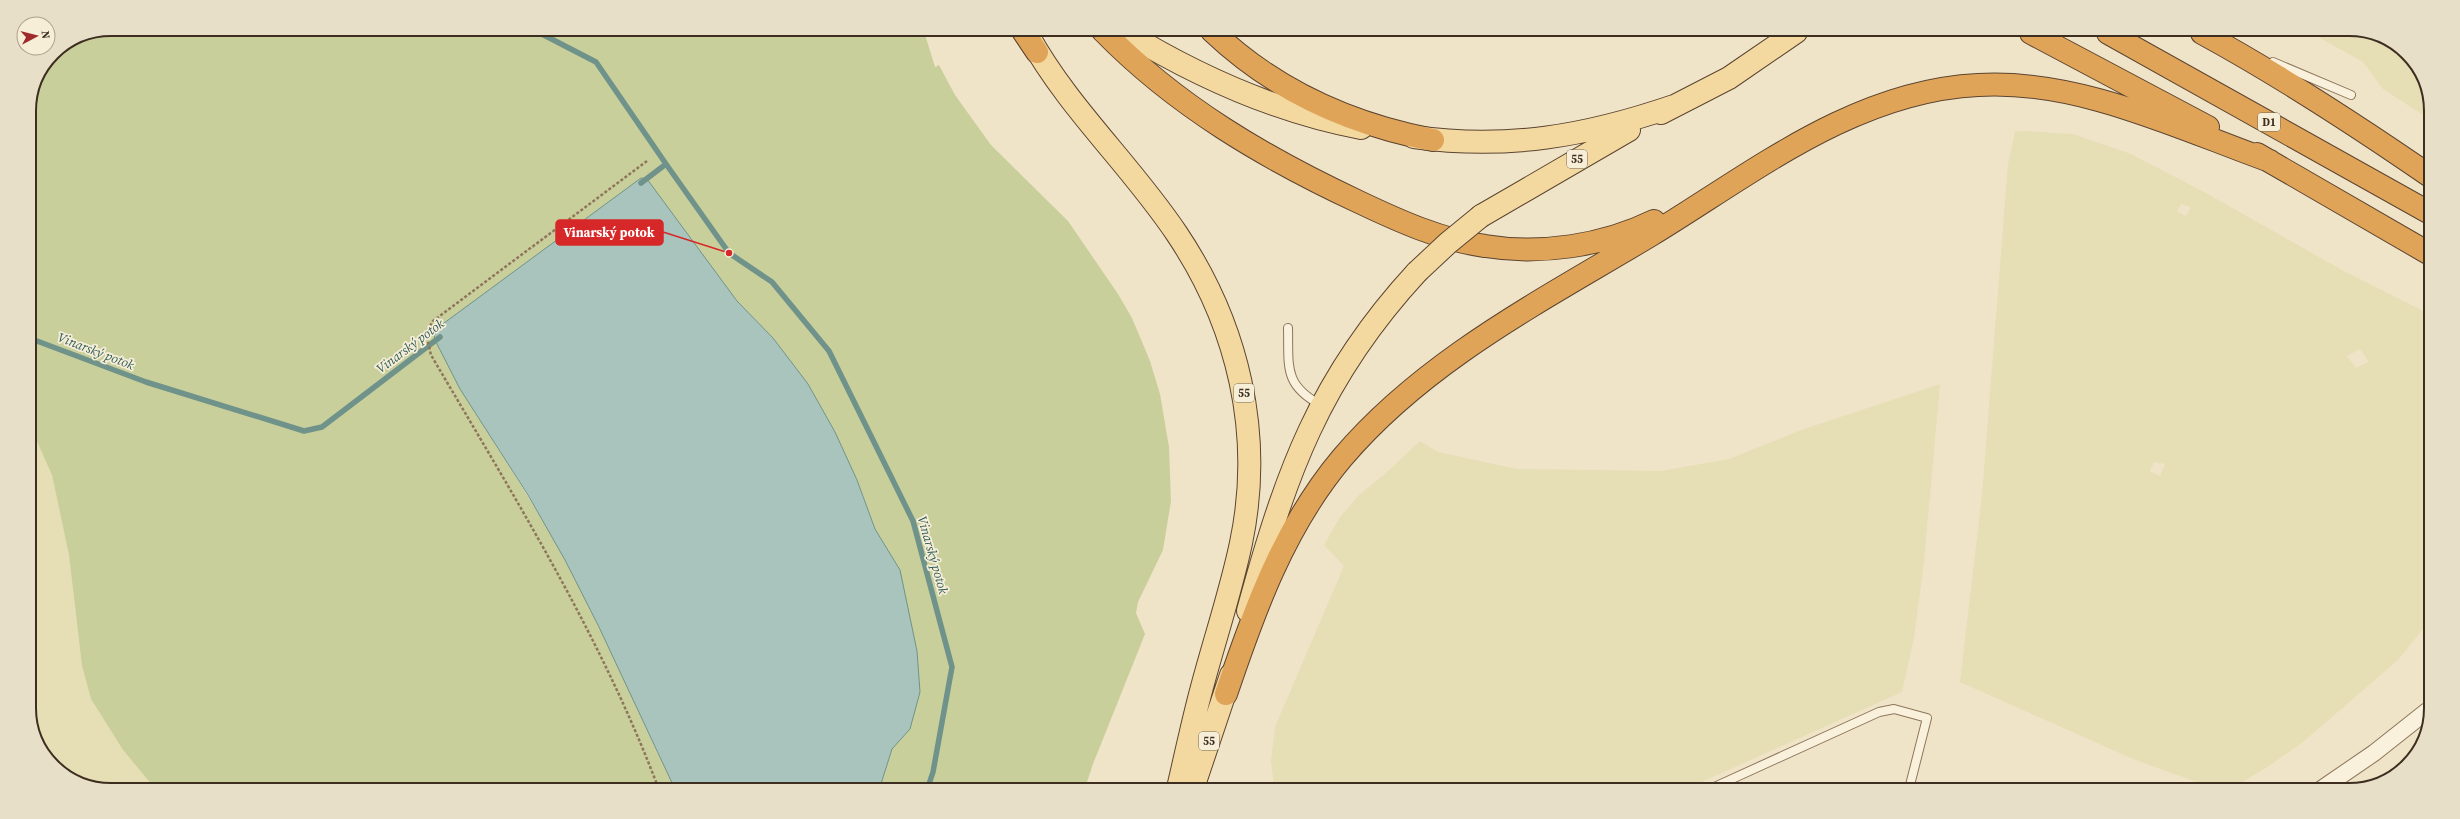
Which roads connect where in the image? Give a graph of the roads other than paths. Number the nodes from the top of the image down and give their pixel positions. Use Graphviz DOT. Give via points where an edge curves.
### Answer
graph roads {
  1 [pos="1027,36"];
  2 [pos="1108,36"];
  3 [pos="1132,36"];
  4 [pos="1218,36"];
  5 [pos="1790,36"];
  6 [pos="2037,36"];
  7 [pos="2113,36"];
  8 [pos="2207,36"];
  9 [pos="2216,36"];
  10 [pos="1037,52"];
  11 [pos="2351,95"];
  12 [pos="1674,106"];
  13 [pos="1433,140"];
  14 [pos="2270,161"];
  15 [pos="2424,172"];
  16 [pos="1742,177"];
  17 [pos="2424,210"];
  18 [pos="2424,251"];
  19 [pos="1288,328"];
  20 [pos="1321,405"];
  21 [pos="1226,694"];
  22 [pos="2423,714"];
  23 [pos="1179,783"];
  24 [pos="1195,783"];
  25 [pos="1723,783"];
  26 [pos="1911,783"];
  27 [pos="2330,783"];
  1 -- 10 [label="highway"];
  2 -- 16 [label="highway" via="1180,99 1249,144 1358,201 1418,228 1456,240 1506,249 1542,249 1605,238 1650,223"];
  3 -- 13 [label="main road, 55" via="1203,74 1289,110 1357,127"];
  4 -- 13 [label="highway" via="1258,69 1319,105 1383,129"];
  5 -- 12 [label="main road, 55" via="1729,78"];
  6 -- 14 [label="highway"];
  7 -- 17 [label="highway, D1"];
  8 -- 15 [label="highway" via="2277,76"];
  9 -- 11 [label="lane"];
  10 -- 23 [label="main road, 55" via="1161,211 1191,256 1228,333 1244,392 1250,467 1245,523"];
  12 -- 13 [label="main road, 55" via="1601,129 1553,138 1485,143"];
  12 -- 20 [label="main road, 55, bridge" via="1481,216 1448,243 1417,272 1367,330"];
  14 -- 16 [label="highway" via="2077,94 2027,86 1980,84 1925,92 1865,110"];
  14 -- 18 [label="highway"];
  16 -- 21 [label="highway" via="1486,334 1424,380 1364,434 1322,484 1287,540 1255,611"];
  19 -- 20 [label="lane" via="1289,367 1294,384 1306,397"];
  20 -- 21 [label="main road, 55" via="1304,438 1278,506"];
  21 -- 24 [label="main road, 55"];
  22 -- 27 [label="street"];
  25 -- 26 [label="lane" via="1888,709 1927,718"];
}
